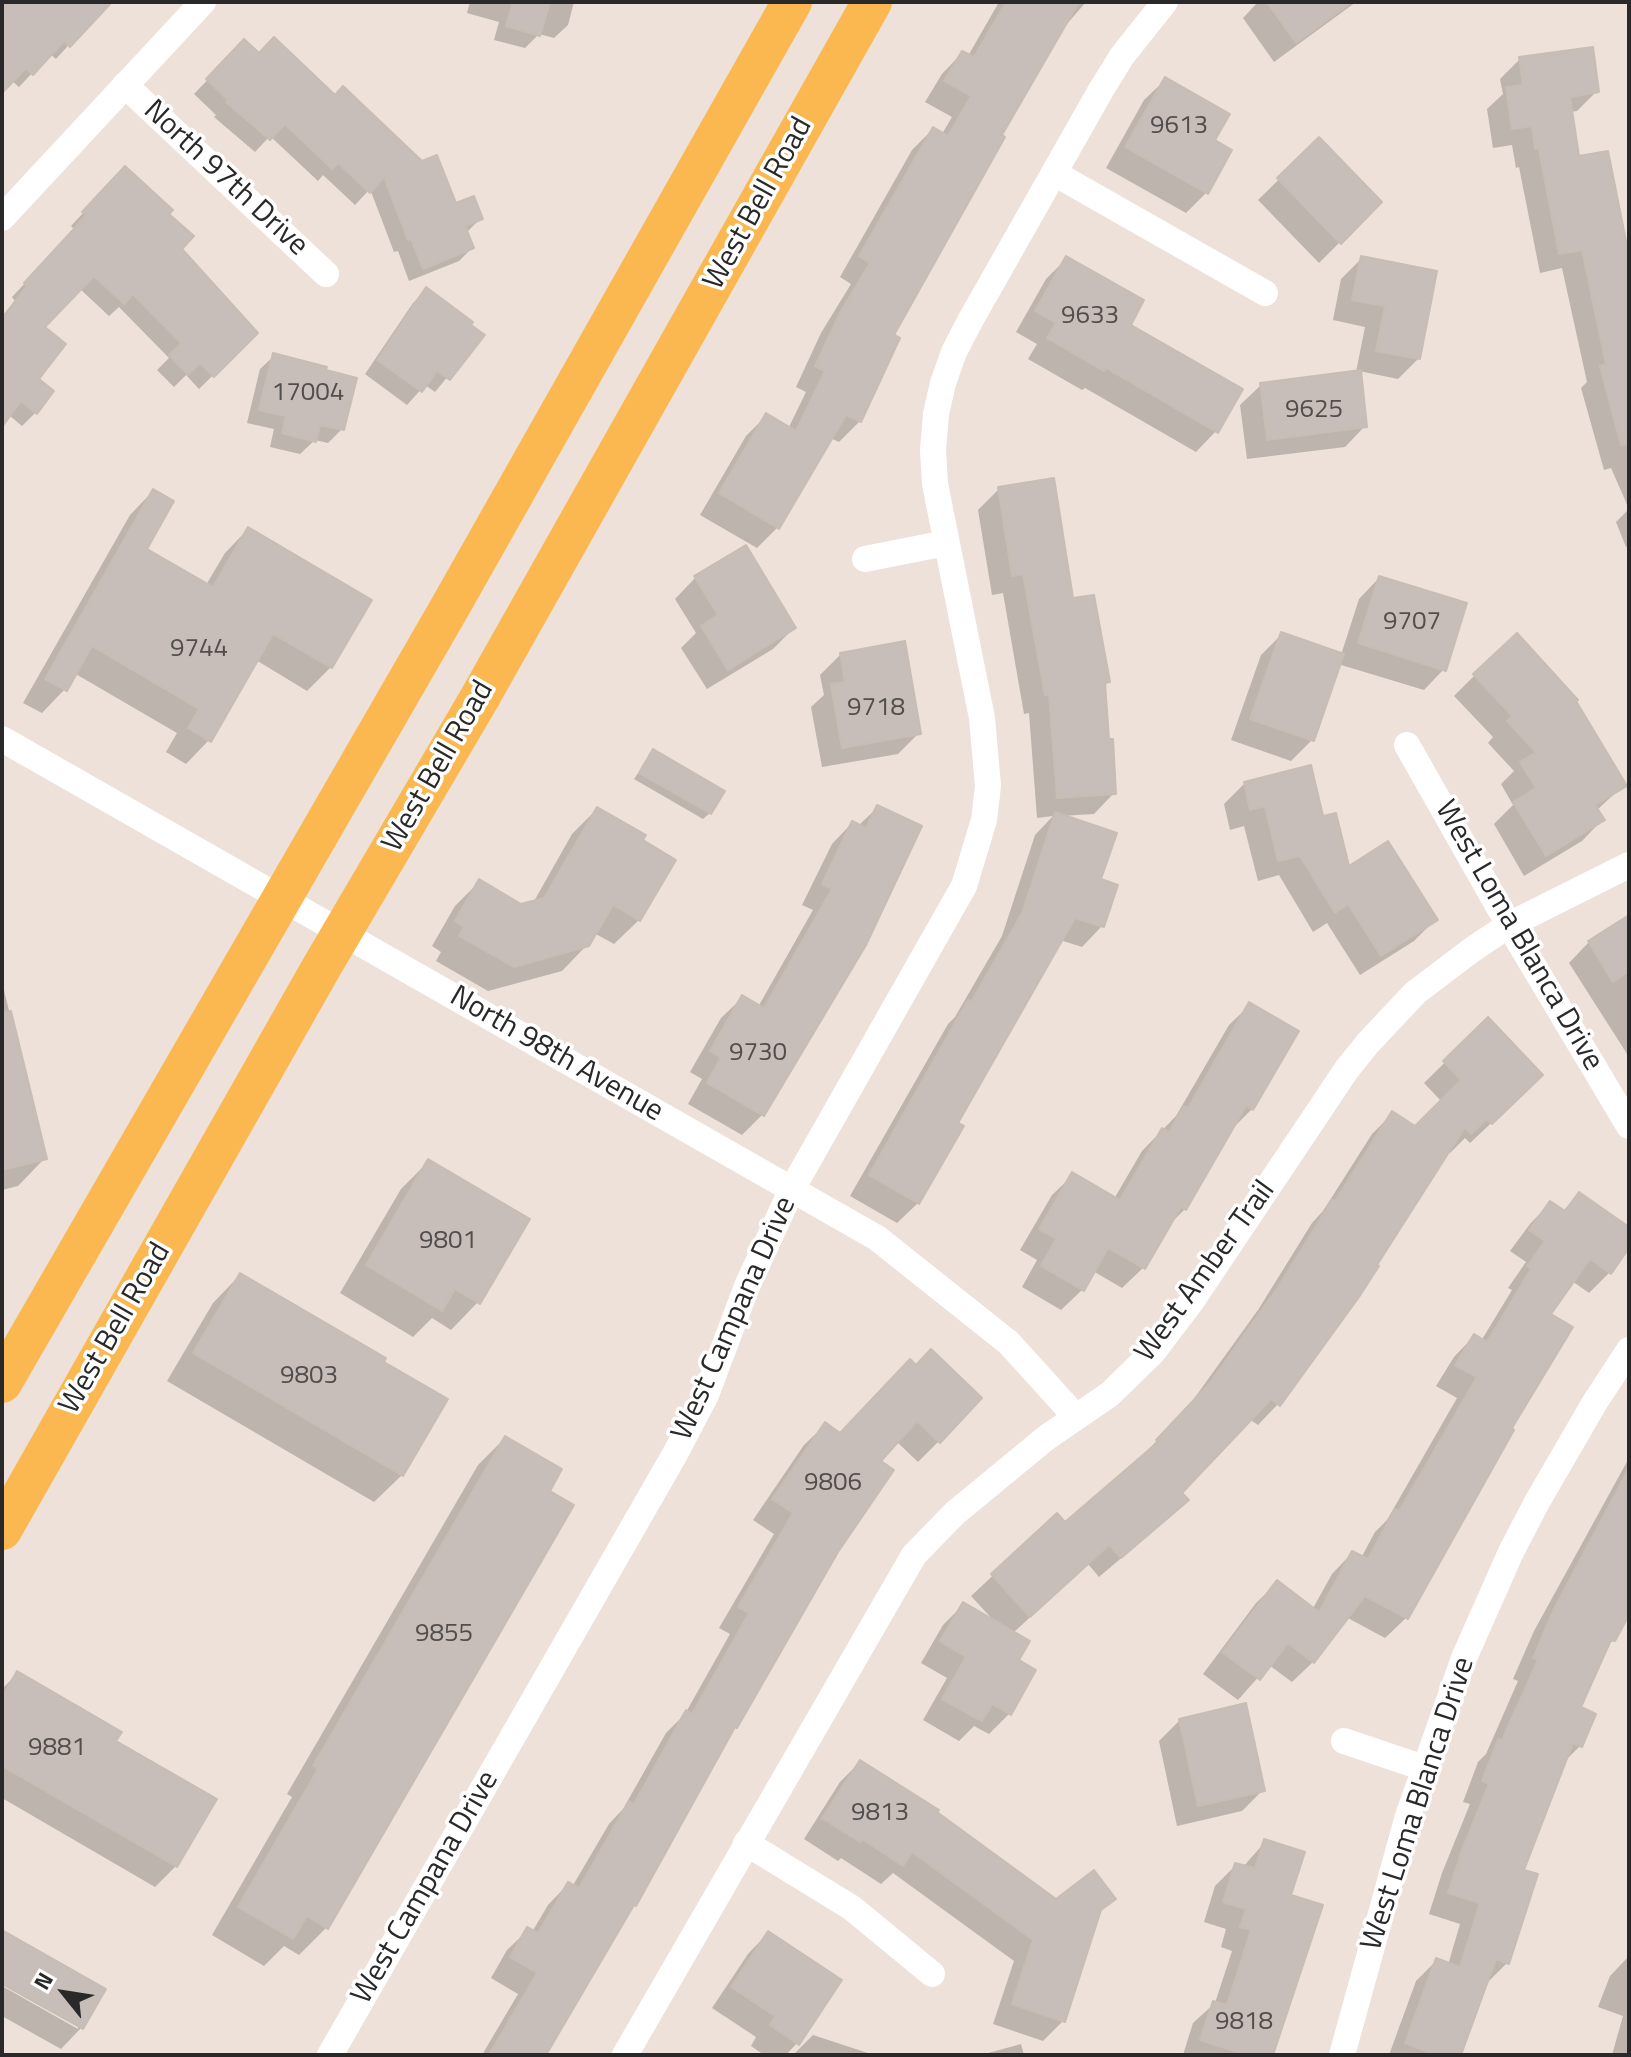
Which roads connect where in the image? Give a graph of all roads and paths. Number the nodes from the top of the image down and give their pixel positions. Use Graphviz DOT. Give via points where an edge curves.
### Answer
graph roads {
  1 [pos="203,2"];
  2 [pos="792,2"];
  3 [pos="872,2"];
  4 [pos="1165,2"];
  5 [pos="125,85"];
  6 [pos="1054,173"];
  7 [pos="2,218"];
  8 [pos="326,274"];
  9 [pos="1265,293"];
  10 [pos="946,543"];
  11 [pos="865,559"];
  12 [pos="2,739"];
  13 [pos="1407,745"];
  14 [pos="1629,865"];
  15 [pos="282,900"];
  16 [pos="1509,925"];
  17 [pos="342,933"];
  18 [pos="1629,1126"];
  19 [pos="792,1189"];
  20 [pos="1629,1350"];
  21 [pos="2,1383"];
  22 [pos="1076,1417"];
  23 [pos="2,1530"];
  24 [pos="1344,1741"];
  25 [pos="1424,1768"];
  26 [pos="746,1843"];
  27 [pos="932,1974"];
  28 [pos="330,2055"];
  29 [pos="625,2055"];
  30 [pos="1342,2055"];
  1 -- 5 [label="street"];
  2 -- 15 [label="main road"];
  3 -- 17 [label="main road, West Bell Road"];
  4 -- 6 [label="street, West Campana Drive" via="1122,56"];
  5 -- 7 [label="street"];
  5 -- 8 [label="street, North 97th Drive"];
  6 -- 9 [label="street"];
  6 -- 10 [label="street, West Campana Drive" via="970,321 943,383 933,450"];
  10 -- 11 [label="street"];
  10 -- 19 [label="street, West Campana Drive" via="982,718 988,786 984,820 951,912"];
  12 -- 15 [label="street, North 98th Avenue"];
  13 -- 16 [label="street, West Loma Blanca Drive"];
  14 -- 16 [label="street, West Amber Trail"];
  15 -- 17 [label="street, North 98th Avenue"];
  15 -- 21 [label="main road"];
  16 -- 18 [label="street, West Loma Blanca Drive"];
  16 -- 22 [label="street, West Amber Trail" via="1433,978 1368,1043 1173,1328 1131,1375"];
  17 -- 19 [label="street, North 98th Avenue"];
  17 -- 23 [label="main road, West Bell Road"];
  19 -- 22 [label="street, North 98th Avenue" via="877,1238 1009,1343"];
  19 -- 28 [label="street, West Campana Drive" via="747,1286 706,1395"];
  20 -- 25 [label="street, West Loma Blanca Drive" via="1565,1451 1511,1552"];
  22 -- 26 [label="street, West Amber Trail" via="955,1513 914,1555"];
  24 -- 25 [label="street"];
  25 -- 30 [label="street, West Loma Blanca Drive"];
  26 -- 27 [label="street" via="852,1908"];
  26 -- 29 [label="street, West Amber Trail"];
}
